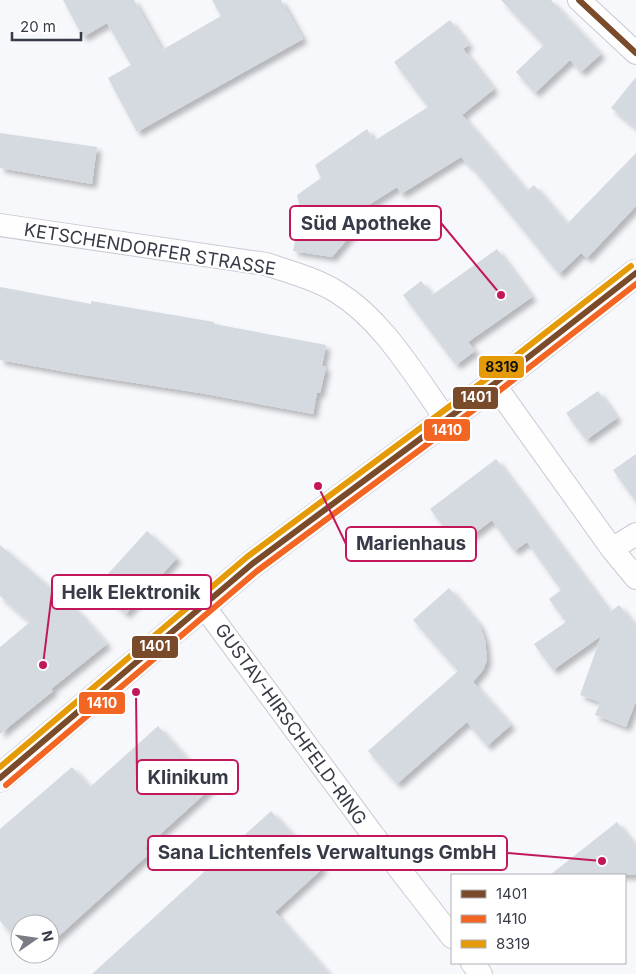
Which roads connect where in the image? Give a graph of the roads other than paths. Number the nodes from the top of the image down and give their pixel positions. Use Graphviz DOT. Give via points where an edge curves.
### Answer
graph roads {
  1 [pos="579,0"];
  2 [pos="636,52"];
  3 [pos="0,225"];
  4 [pos="636,273"];
  5 [pos="494,384"];
  6 [pos="446,419"];
  7 [pos="636,534"];
  8 [pos="612,550"];
  9 [pos="636,578"];
  10 [pos="203,605"];
  11 [pos="0,778"];
  12 [pos="451,935"];
  13 [pos="473,964"];
  14 [pos="481,974"];
  1 -- 2 [label="street"];
  3 -- 6 [label="street, KETSCHENDORFER STRASSE" via="266,264 301,276 337,292 368,317 384,333"];
  4 -- 5 [label="street"];
  5 -- 6 [label="street"];
  5 -- 8 [label="street"];
  6 -- 10 [label="street" via="252,564"];
  7 -- 8 [label="street"];
  8 -- 9 [label="street"];
  10 -- 11 [label="street"];
  10 -- 12 [label="street, GUSTAV-HIRSCHFELD-RING"];
  13 -- 14 [label="street"];
}
